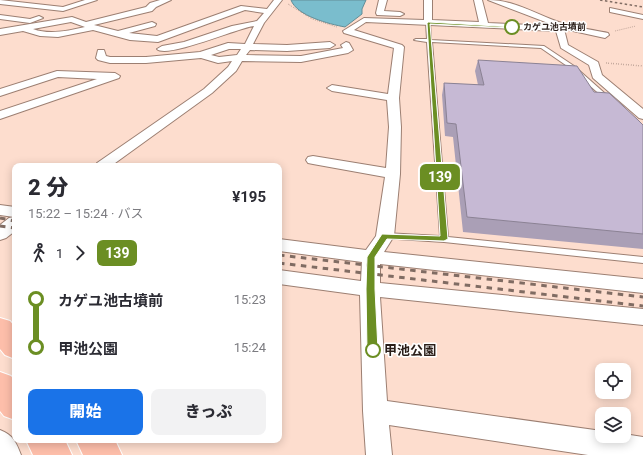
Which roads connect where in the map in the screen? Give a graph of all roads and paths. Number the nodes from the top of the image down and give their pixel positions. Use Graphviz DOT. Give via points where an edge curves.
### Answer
graph roads {
  1 [pos="93,0"];
  2 [pos="167,0"];
  3 [pos="383,0"];
  4 [pos="428,0"];
  5 [pos="478,0"];
  6 [pos="492,0"];
  7 [pos="0,2"];
  8 [pos="274,3"];
  9 [pos="63,9"];
  10 [pos="613,10"];
  11 [pos="0,17"];
  12 [pos="643,17"];
  13 [pos="428,19"];
  14 [pos="260,23"];
  15 [pos="152,24"];
  16 [pos="640,24"];
  17 [pos="484,25"];
  18 [pos="90,26"];
  19 [pos="24,28"];
  20 [pos="561,28"];
  21 [pos="0,32"];
  22 [pos="70,33"];
  23 [pos="119,34"];
  24 [pos="605,35"];
  25 [pos="252,37"];
  26 [pos="265,37"];
  27 [pos="351,40"];
  28 [pos="416,40"];
  29 [pos="431,40"];
  30 [pos="40,42"];
  31 [pos="246,47"];
  32 [pos="153,49"];
  33 [pos="123,51"];
  34 [pos="202,55"];
  35 [pos="238,58"];
  36 [pos="602,62"];
  37 [pos="643,66"];
  38 [pos="332,88"];
  39 [pos="0,93"];
  40 [pos="393,98"];
  41 [pos="612,103"];
  42 [pos="0,115"];
  43 [pos="643,115"];
  44 [pos="313,160"];
  45 [pos="107,163"];
  46 [pos="393,174"];
  47 [pos="0,210"];
  48 [pos="12,212"];
  49 [pos="12,224"];
  50 [pos="0,234"];
  51 [pos="385,236"];
  52 [pos="0,238"];
  53 [pos="444,239"];
  54 [pos="12,240"];
  55 [pos="282,245"];
  56 [pos="371,257"];
  57 [pos="643,260"];
  58 [pos="282,277"];
  59 [pos="643,286"];
  60 [pos="370,289"];
  61 [pos="643,317"];
  62 [pos="0,329"];
  63 [pos="12,343"];
  64 [pos="0,386"];
  65 [pos="12,401"];
  66 [pos="375,411"];
  67 [pos="0,443"];
  68 [pos="45,443"];
  69 [pos="95,443"];
  70 [pos="643,450"];
  71 [pos="8,455"];
  72 [pos="55,455"];
  73 [pos="105,455"];
  74 [pos="378,455"];
  1 -- 9 [label="street"];
  2 -- 18 [label="street" via="149,9"];
  3 -- 13 [label="street" via="380,13"];
  4 -- 13 [label="street"];
  5 -- 17 [label="street"];
  6 -- 20 [label="street" via="511,5"];
  7 -- 9 [label="street"];
  8 -- 14 [label="street"];
  8 -- 23 [label="street" via="244,8 158,39 130,38"];
  8 -- 27 [label="path" via="284,2"];
  9 -- 11 [label="street" via="30,21"];
  10 -- 12 [label="street"];
  13 -- 17 [label="street"];
  13 -- 27 [label="street" via="364,20"];
  13 -- 29 [label="lane"];
  14 -- 25 [label="street"];
  14 -- 32 [label="street" via="242,25 195,42"];
  15 -- 23 [label="street"];
  16 -- 24 [label="path"];
  17 -- 20 [label="street"];
  18 -- 19 [label="street" via="72,19"];
  18 -- 22 [label="street"];
  18 -- 23 [label="street"];
  19 -- 21 [label="street"];
  19 -- 22 [label="street" via="29,32 61,35"];
  20 -- 24 [label="street"];
  20 -- 43 [label="street" via="564,46 594,64 597,76"];
  22 -- 30 [label="street" via="58,43"];
  25 -- 26 [label="street"];
  25 -- 31 [label="street"];
  27 -- 31 [label="street" via="287,48"];
  27 -- 35 [label="street" via="348,50 301,59"];
  27 -- 40 [label="street" via="399,48"];
  28 -- 29 [label="lane"];
  29 -- 41 [label="lane" via="542,46"];
  29 -- 53 [label="lane"];
  31 -- 34 [label="street" via="228,46"];
  31 -- 35 [label="street"];
  33 -- 34 [label="street" via="97,52 101,58 110,60"];
  34 -- 35 [label="street" via="218,60"];
  35 -- 45 [label="street" via="232,69 208,91"];
  36 -- 37 [label="path"];
  38 -- 40 [label="street"];
  39 -- 42 [label="street" via="57,74 115,76"];
  40 -- 46 [label="street"];
  44 -- 46 [label="street"];
  46 -- 51 [label="street"];
  47 -- 48 [label="street"];
  49 -- 50 [label="street"];
  51 -- 53 [label="lane"];
  51 -- 56 [label="street"];
  52 -- 54 [label="street"];
  53 -- 57 [label="lane"];
  55 -- 56 [label="street"];
  56 -- 59 [label="street"];
  56 -- 60 [label="street"];
  58 -- 60 [label="street"];
  60 -- 61 [label="street"];
  60 -- 66 [label="street"];
  62 -- 63 [label="highway"];
  64 -- 65 [label="highway"];
  66 -- 70 [label="street"];
  66 -- 74 [label="street"];
  67 -- 71 [label="street"];
  68 -- 72 [label="highway"];
  69 -- 73 [label="highway"];
}
